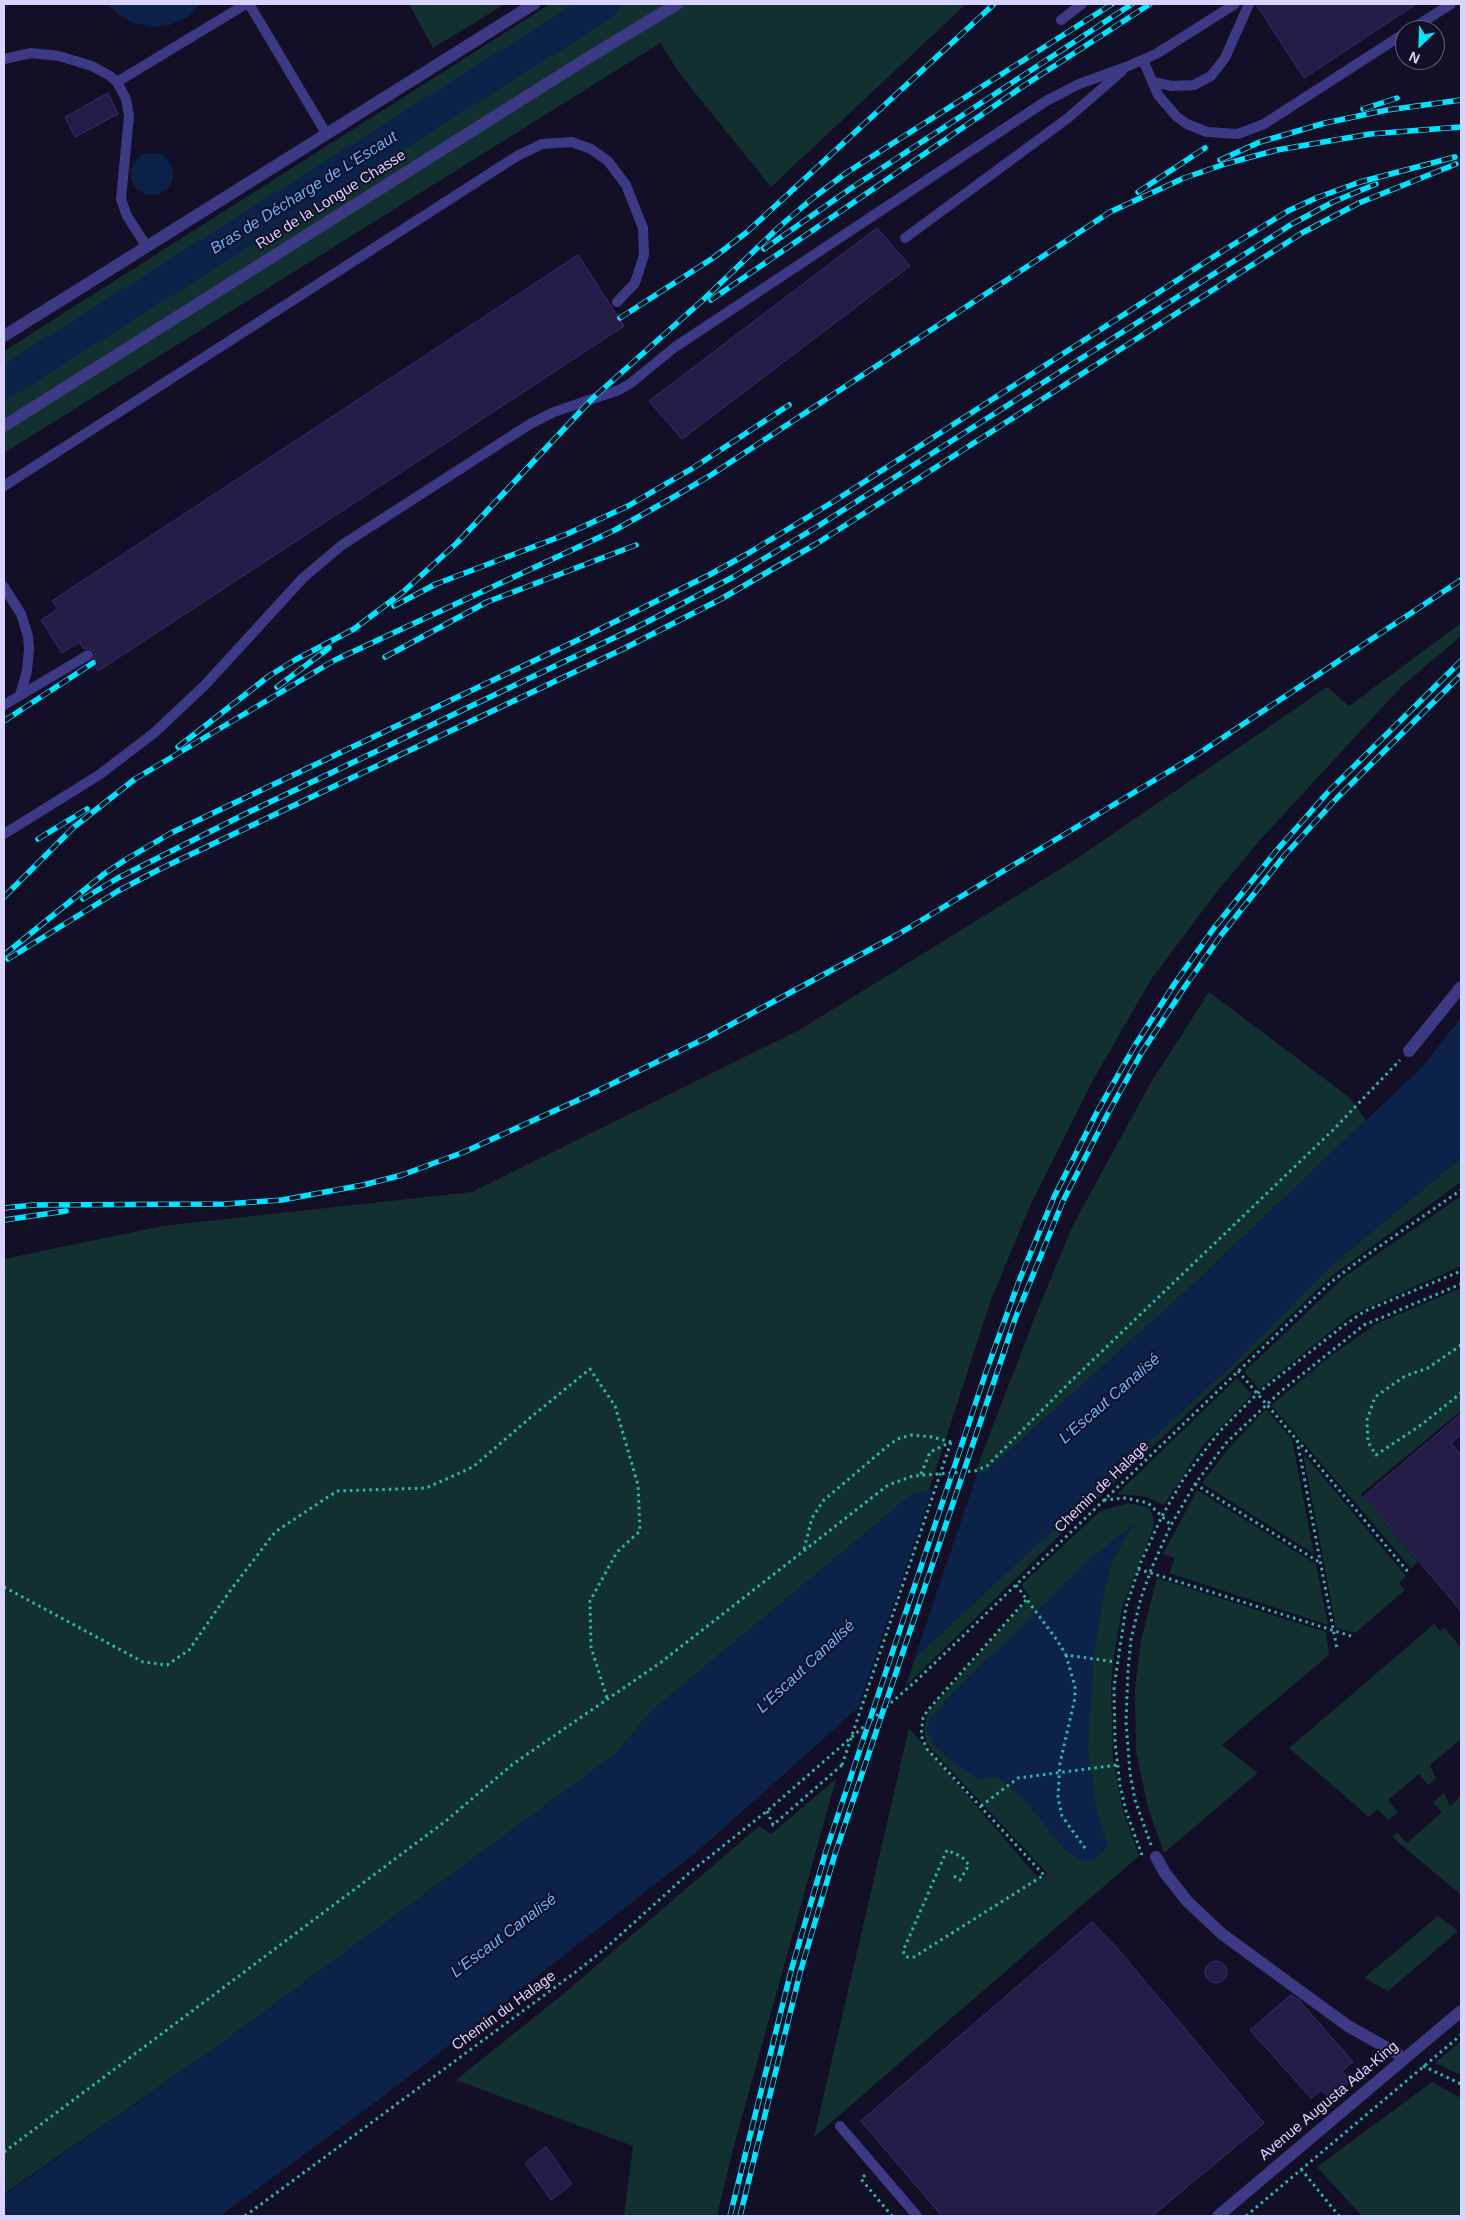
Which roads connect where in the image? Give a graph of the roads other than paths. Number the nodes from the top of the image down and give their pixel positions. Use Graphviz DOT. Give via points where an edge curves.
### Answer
graph roads {
  1 [pos="248,4"];
  2 [pos="534,4"];
  3 [pos="676,4"];
  4 [pos="1082,4"];
  5 [pos="1235,4"];
  6 [pos="1249,4"];
  7 [pos="1451,4"];
  8 [pos="1061,20"];
  9 [pos="1426,20"];
  10 [pos="1395,39"];
  11 [pos="4,59"];
  12 [pos="1143,60"];
  13 [pos="1126,67"];
  14 [pos="117,82"];
  15 [pos="1153,82"];
  16 [pos="326,134"];
  17 [pos="905,238"];
  18 [pos="147,247"];
  19 [pos="617,302"];
  20 [pos="4,336"];
  21 [pos="4,426"];
  22 [pos="4,486"];
  23 [pos="4,587"];
  24 [pos="88,655"];
  25 [pos="20,695"];
  26 [pos="4,705"];
  27 [pos="4,834"];
  28 [pos="1461,987"];
  29 [pos="1409,1051"];
  30 [pos="1151,1859"];
  31 [pos="1461,2011"];
  32 [pos="1398,2054"];
  33 [pos="840,2126"];
  34 [pos="917,2216"];
  35 [pos="1218,2216"];
  1 -- 14 [label="lane"];
  1 -- 16 [label="lane"];
  2 -- 16 [label="street"];
  3 -- 21 [label="street, Rue de la Longue Chasse"];
  4 -- 8 [label="lane"];
  5 -- 12 [label="lane"];
  6 -- 15 [label="lane" via="1225,58 1211,76 1189,86"];
  7 -- 9 [label="lane"];
  10 -- 15 [label="lane" via="1264,124 1238,134 1218,134 1177,118 1164,104"];
  11 -- 14 [label="lane" via="31,54 59,56 92,66"];
  12 -- 13 [label="lane"];
  12 -- 15 [label="lane"];
  13 -- 17 [label="lane" via="1068,118"];
  13 -- 27 [label="lane" via="1078,84 1046,101 682,342 631,383 530,424 342,545 303,578 193,698 140,745 99,775"];
  14 -- 18 [label="lane" via="126,99 129,116 121,199 127,216"];
  16 -- 18 [label="street"];
  18 -- 20 [label="street"];
  19 -- 22 [label="lane" via="635,284 644,255 643,228 626,185 608,161 591,149 572,142 542,144 517,156"];
  23 -- 25 [label="lane" via="21,614 28,636 28,666"];
  24 -- 25 [label="lane"];
  25 -- 26 [label="lane"];
  28 -- 29 [label="street"];
  30 -- 32 [label="street" via="1186,1901 1222,1934 1348,2026"];
  31 -- 35 [label="street, Avenue Augusta Ada-King"];
  33 -- 34 [label="lane"];
}
